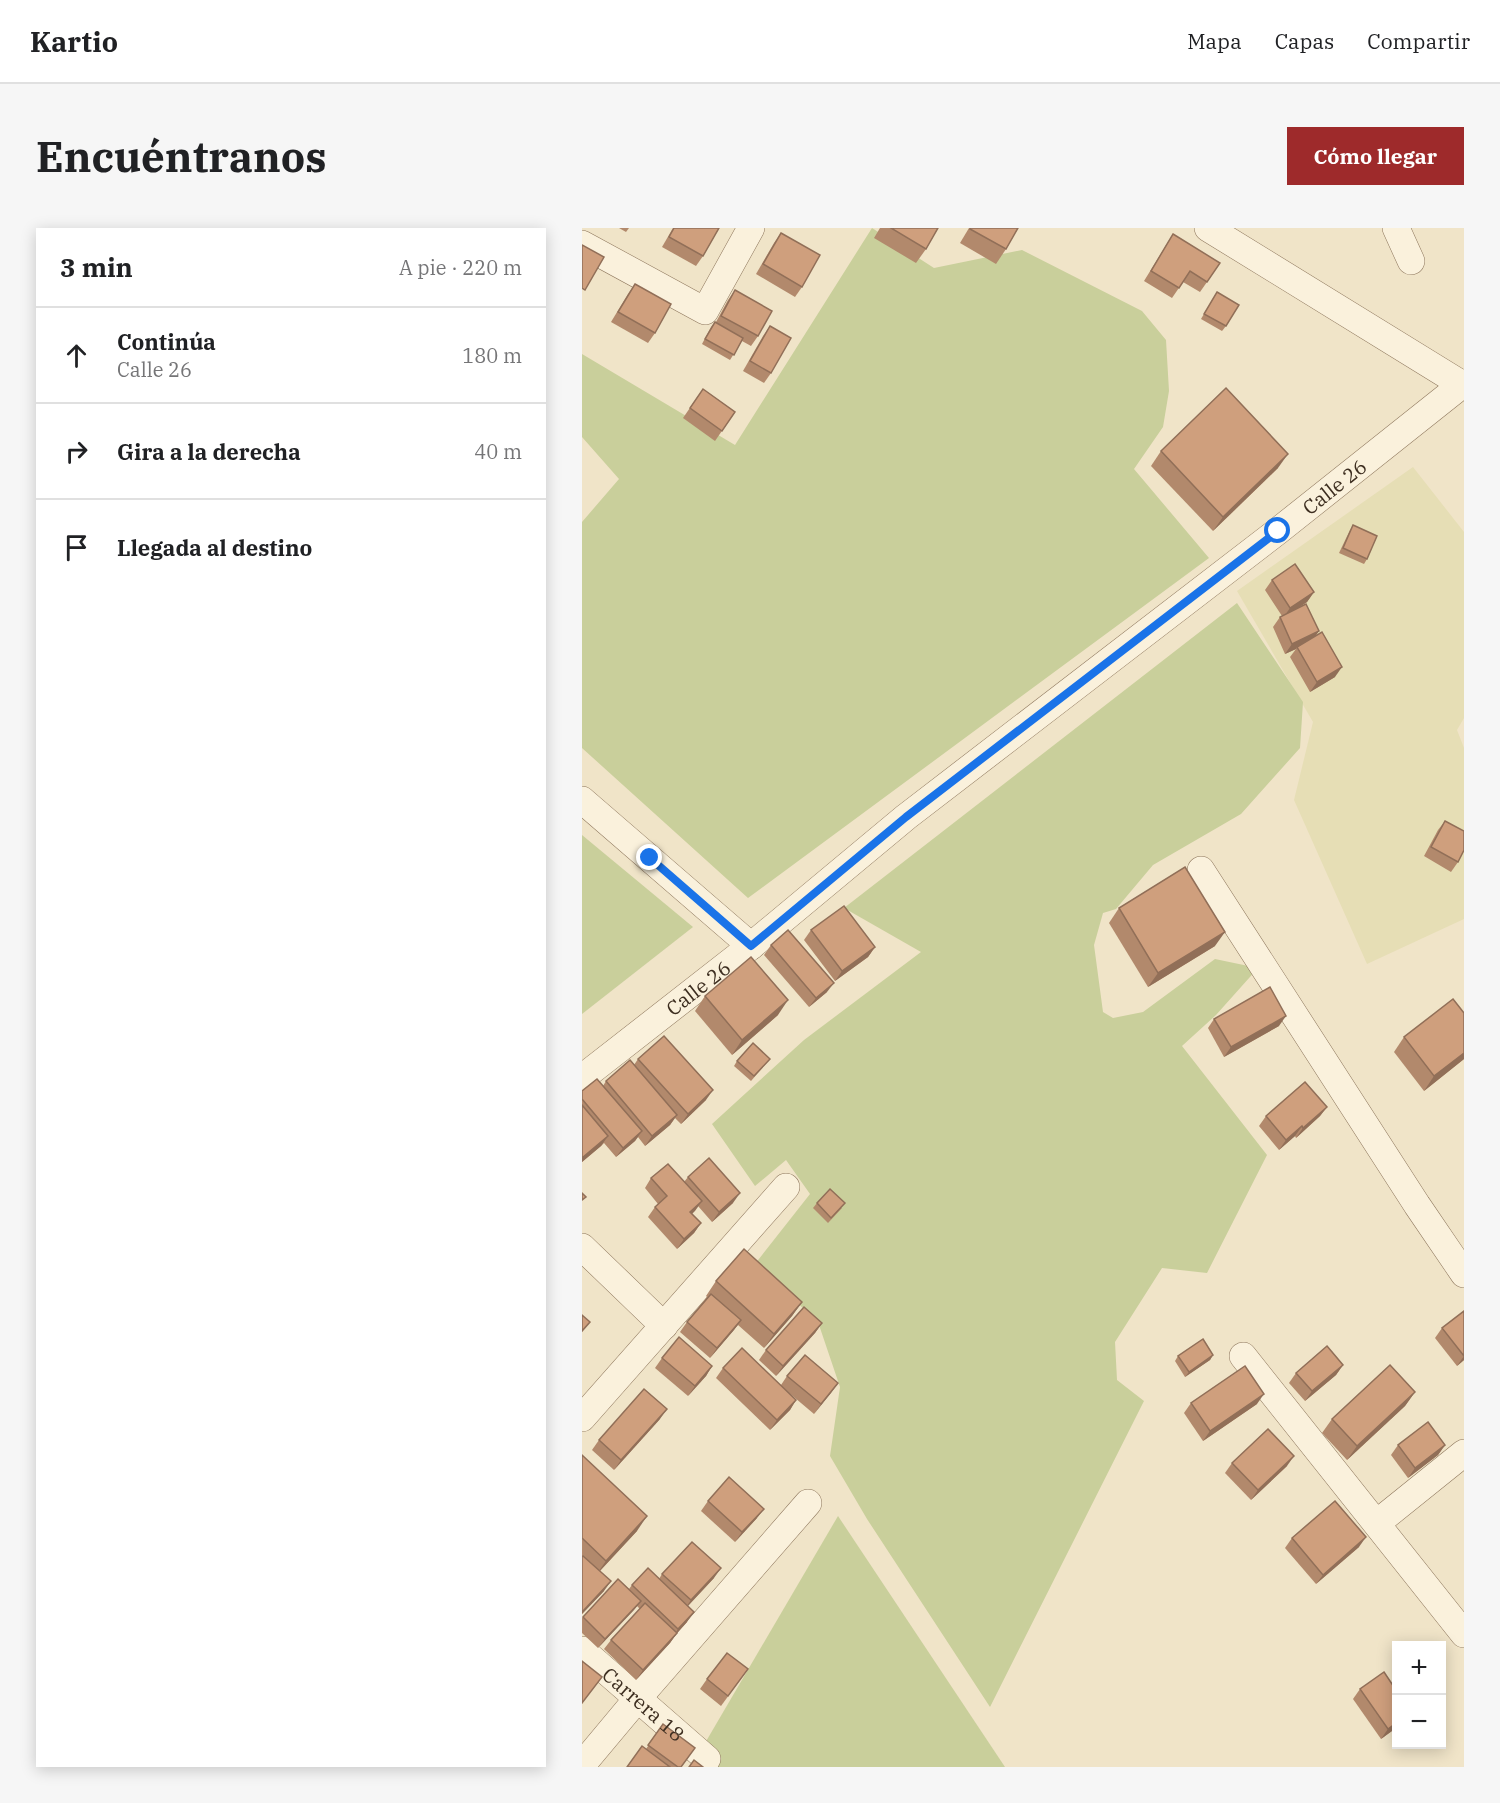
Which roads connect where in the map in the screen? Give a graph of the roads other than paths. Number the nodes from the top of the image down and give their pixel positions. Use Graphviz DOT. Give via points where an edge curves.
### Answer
graph roads {
  1 [pos="751,228"];
  2 [pos="1208,228"];
  3 [pos="1396,228"];
  4 [pos="582,244"];
  5 [pos="1411,261"];
  6 [pos="1463,384"];
  7 [pos="582,800"];
  8 [pos="1201,870"];
  9 [pos="751,946"];
  10 [pos="582,1078"];
  11 [pos="786,1187"];
  12 [pos="582,1247"];
  13 [pos="1464,1274"];
  14 [pos="664,1326"];
  15 [pos="1243,1356"];
  16 [pos="582,1418"];
  17 [pos="1464,1453"];
  18 [pos="808,1503"];
  19 [pos="1377,1523"];
  20 [pos="1464,1634"];
  21 [pos="582,1650"];
  22 [pos="638,1698"];
  23 [pos="707,1759"];
  24 [pos="582,1765"];
  1 -- 4 [label="street" via="705,311"];
  2 -- 6 [label="street"];
  3 -- 5 [label="street"];
  6 -- 9 [label="street, Calle 26" via="906,817"];
  7 -- 9 [label="street"];
  8 -- 13 [label="street"];
  9 -- 10 [label="street, Calle 26"];
  11 -- 14 [label="street"];
  12 -- 14 [label="street"];
  14 -- 16 [label="street"];
  15 -- 19 [label="street"];
  17 -- 19 [label="street"];
  18 -- 22 [label="street"];
  19 -- 20 [label="street"];
  21 -- 22 [label="street, Carrera 18"];
  22 -- 23 [label="street, Carrera 18"];
  22 -- 24 [label="street"];
}
